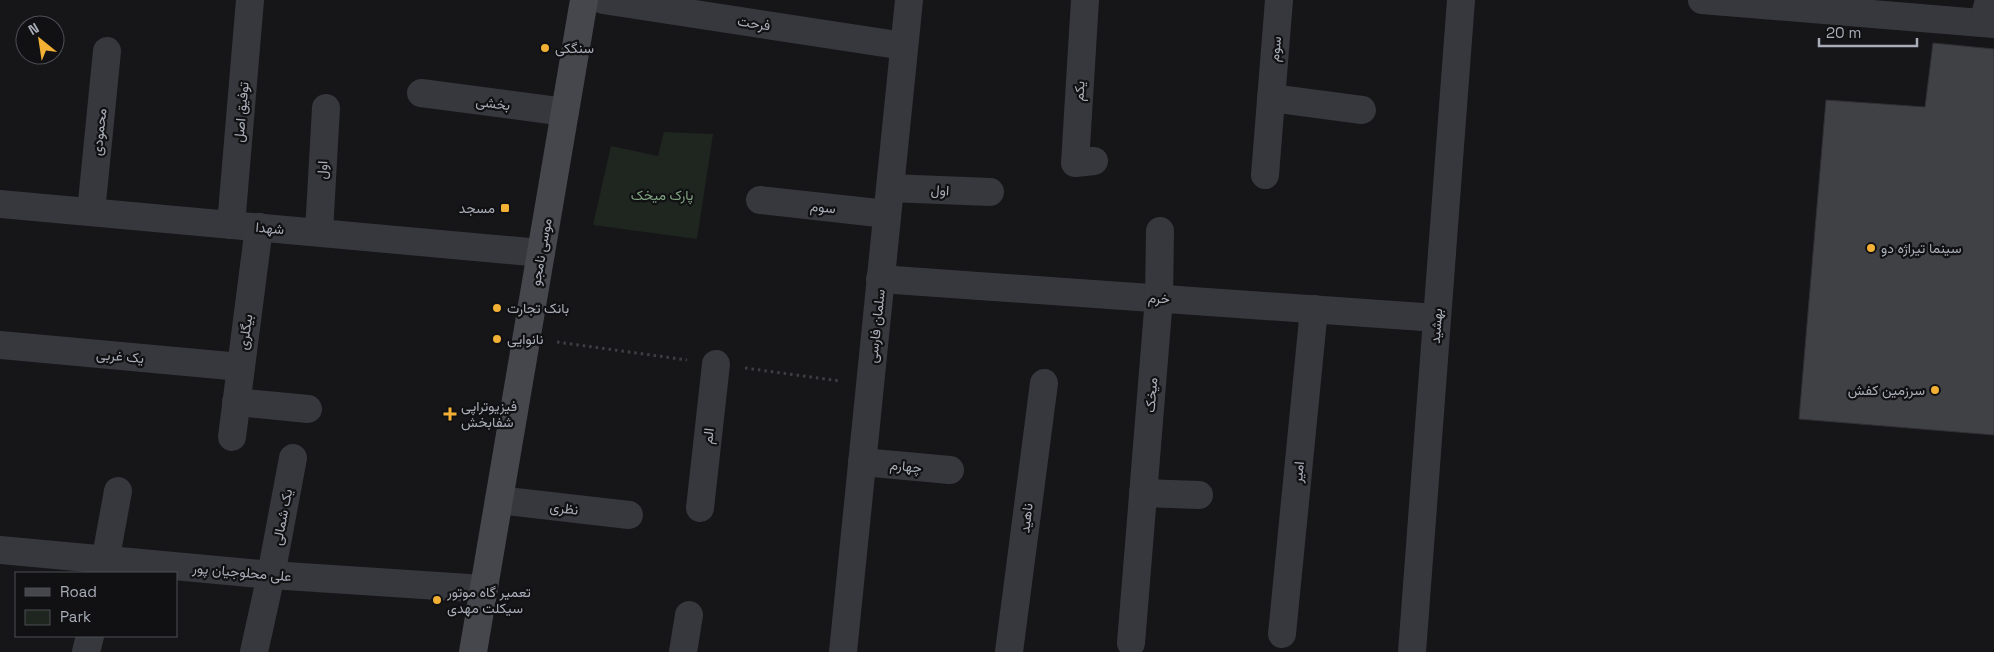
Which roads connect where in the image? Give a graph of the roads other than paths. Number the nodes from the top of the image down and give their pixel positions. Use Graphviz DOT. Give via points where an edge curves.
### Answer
graph roads {
  1 [pos="250,0"];
  2 [pos="584,0"];
  3 [pos="603,0"];
  4 [pos="909,0"];
  5 [pos="1085,0"];
  6 [pos="1279,0"];
  7 [pos="1461,0"];
  8 [pos="1702,0"];
  9 [pos="751,11"];
  10 [pos="1989,16"];
  11 [pos="904,46"];
  12 [pos="108,51"];
  13 [pos="421,93"];
  14 [pos="1271,98"];
  15 [pos="326,108"];
  16 [pos="1362,110"];
  17 [pos="565,112"];
  18 [pos="1094,161"];
  19 [pos="1265,176"];
  20 [pos="890,188"];
  21 [pos="990,192"];
  22 [pos="760,200"];
  23 [pos="0,204"];
  24 [pos="92,212"];
  25 [pos="887,214"];
  26 [pos="231,225"];
  27 [pos="259,227"];
  28 [pos="1160,231"];
  29 [pos="319,232"];
  30 [pos="541,253"];
  31 [pos="880,279"];
  32 [pos="1159,298"];
  33 [pos="1314,309"];
  34 [pos="1437,318"];
  35 [pos="0,345"];
  36 [pos="716,364"];
  37 [pos="241,367"];
  38 [pos="1044,383"];
  39 [pos="236,402"];
  40 [pos="308,409"];
  41 [pos="232,437"];
  42 [pos="293,458"];
  43 [pos="862,462"];
  44 [pos="950,470"];
  45 [pos="118,491"];
  46 [pos="1143,493"];
  47 [pos="1199,495"];
  48 [pos="499,500"];
  49 [pos="700,508"];
  50 [pos="629,516"];
  51 [pos="0,550"];
  52 [pos="105,566"];
  53 [pos="271,575"];
  54 [pos="484,589"];
  55 [pos="689,615"];
  56 [pos="1282,634"];
  57 [pos="90,637"];
  58 [pos="1130,643"];
  59 [pos="86,652"];
  60 [pos="254,652"];
  61 [pos="473,652"];
  62 [pos="683,652"];
  63 [pos="843,652"];
  64 [pos="1009,652"];
  65 [pos="1412,652"];
  1 -- 26 [label="street, توفیق اصل"];
  2 -- 17 [label="main road, موسی نامجو"];
  3 -- 9 [label="street, فرحت"];
  4 -- 11 [label="street, سلمان فارسی"];
  5 -- 18 [label="street, یکم" via="1075,163"];
  6 -- 14 [label="street, سوم"];
  7 -- 34 [label="street, بهشید"];
  8 -- 10 [label="street"];
  9 -- 11 [label="street, فرحت"];
  11 -- 20 [label="street, سلمان فارسی"];
  12 -- 24 [label="street, محمودی"];
  13 -- 17 [label="street, بخشی"];
  14 -- 16 [label="street"];
  14 -- 19 [label="street, سوم"];
  15 -- 29 [label="street, اول"];
  17 -- 30 [label="main road, موسی نامجو"];
  20 -- 21 [label="street, اول"];
  20 -- 25 [label="street, سلمان فارسی"];
  22 -- 25 [label="street, سوم"];
  23 -- 24 [label="street, شهدا"];
  24 -- 26 [label="street, شهدا"];
  25 -- 31 [label="street, سلمان فارسی"];
  26 -- 27 [label="street, شهدا"];
  27 -- 29 [label="street, شهدا"];
  27 -- 37 [label="street, بیگلری"];
  28 -- 32 [label="street, میخک"];
  29 -- 30 [label="street, شهدا"];
  30 -- 48 [label="main road, موسی نامجو"];
  31 -- 32 [label="street, خرم"];
  31 -- 43 [label="street, سلمان فارسی"];
  32 -- 33 [label="street, خرم"];
  32 -- 46 [label="street, میخک"];
  33 -- 34 [label="street, خرم"];
  33 -- 56 [label="street, امیر"];
  34 -- 65 [label="street, بهشید"];
  35 -- 37 [label="street, یک غربی"];
  36 -- 49 [label="street, الم"];
  37 -- 39 [label="street, بیگلری"];
  38 -- 64 [label="street, ناهید"];
  39 -- 40 [label="street"];
  39 -- 41 [label="street, بیگلری"];
  42 -- 53 [label="street, یک شمالی"];
  43 -- 44 [label="street, چهارم"];
  43 -- 63 [label="street, سلمان فارسی"];
  45 -- 52 [label="street"];
  46 -- 47 [label="street"];
  46 -- 58 [label="street, میخک"];
  48 -- 50 [label="street, نظری"];
  48 -- 54 [label="main road, موسی نامجو"];
  51 -- 52 [label="street, علی محلوجیان پور"];
  52 -- 53 [label="street, علی محلوجیان پور"];
  53 -- 54 [label="street, علی محلوجیان پور"];
  53 -- 60 [label="street, یک شمالی"];
  54 -- 61 [label="main road, موسی نامجو"];
  55 -- 62 [label="street"];
  57 -- 59 [label="street"];
}
